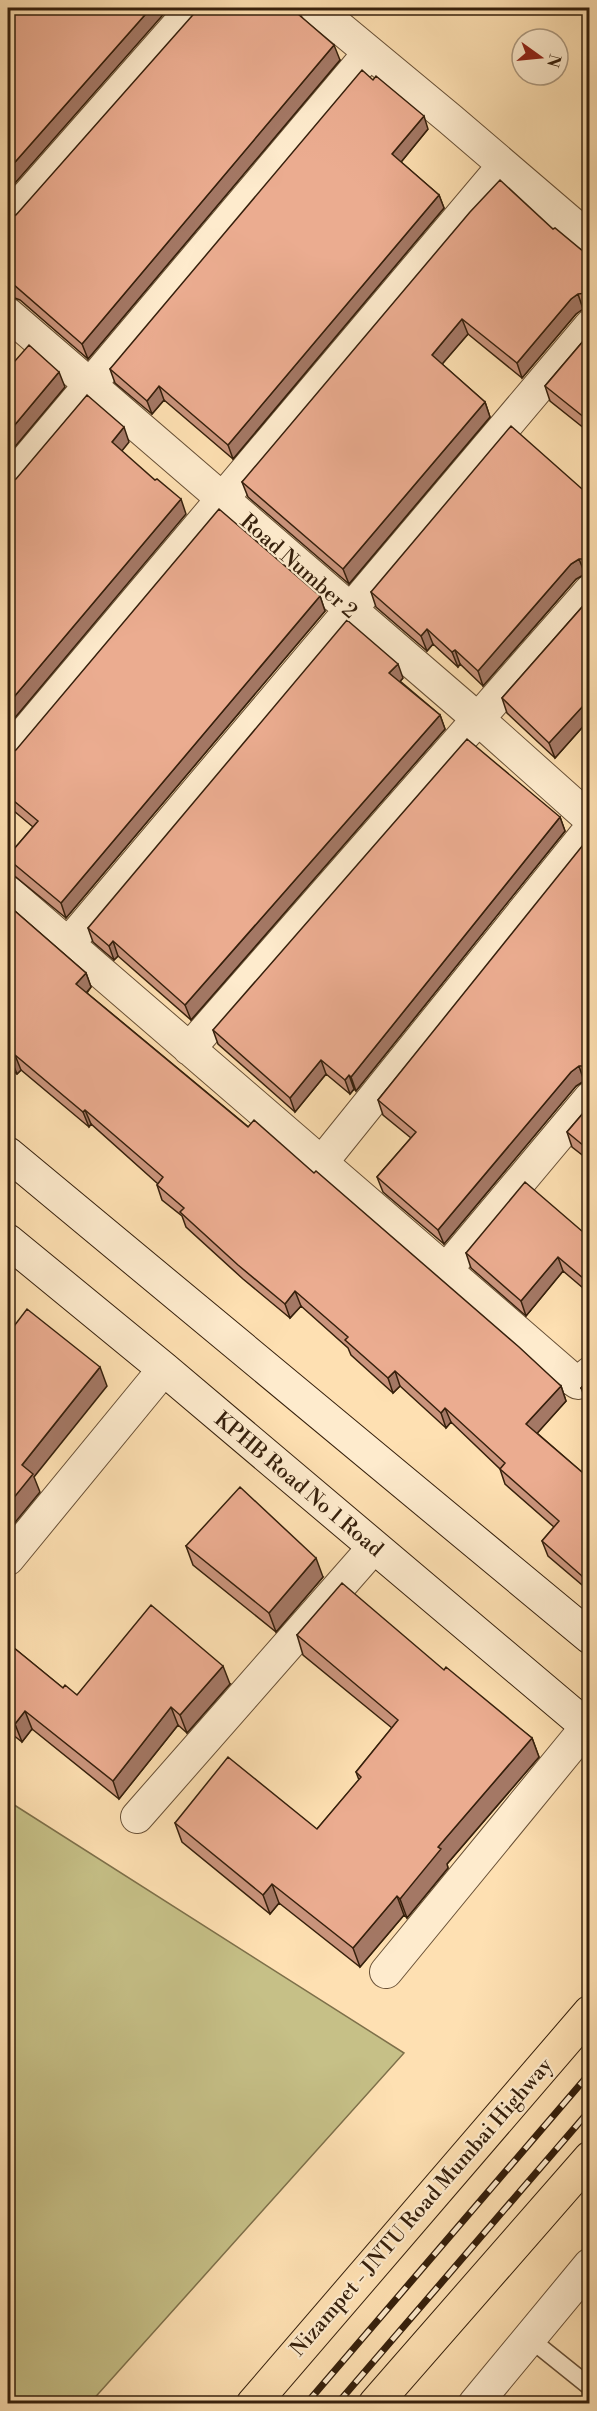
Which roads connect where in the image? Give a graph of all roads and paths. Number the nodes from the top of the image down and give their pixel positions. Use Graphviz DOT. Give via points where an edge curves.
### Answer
graph roads {
  1 [pos="193,8"];
  2 [pos="316,8"];
  3 [pos="369,53"];
  4 [pos="503,166"];
  5 [pos="8,218"];
  6 [pos="590,239"];
  7 [pos="8,314"];
  8 [pos="590,326"];
  9 [pos="90,385"];
  10 [pos="8,482"];
  11 [pos="222,499"];
  12 [pos="590,591"];
  13 [pos="350,610"];
  14 [pos="478,719"];
  15 [pos="8,753"];
  16 [pos="590,819"];
  17 [pos="590,829"];
  18 [pos="8,892"];
  19 [pos="68,944"];
  20 [pos="189,1049"];
  21 [pos="590,1098"];
  22 [pos="8,1154"];
  23 [pos="322,1162"];
  24 [pos="8,1241"];
  25 [pos="446,1270"];
  26 [pos="164,1369"];
  27 [pos="590,1373"];
  28 [pos="374,1547"];
  29 [pos="8,1558"];
  30 [pos="590,1638"];
  31 [pos="589,1726"];
  32 [pos="137,1817"];
  33 [pos="386,1972"];
  34 [pos="590,2012"];
  35 [pos="590,2158"];
  36 [pos="590,2265"];
  37 [pos="529,2338"];
  38 [pos="590,2387"];
  39 [pos="253,2403"];
  40 [pos="375,2403"];
  41 [pos="475,2403"];
  1 -- 5 [label="street"];
  2 -- 3 [label="street"];
  3 -- 4 [label="street"];
  3 -- 9 [label="street"];
  4 -- 6 [label="street"];
  4 -- 11 [label="street"];
  7 -- 9 [label="street, Road Number 2"];
  8 -- 13 [label="street"];
  9 -- 10 [label="street"];
  9 -- 11 [label="street, Road Number 2"];
  11 -- 13 [label="street, Road Number 2"];
  11 -- 15 [label="street"];
  12 -- 14 [label="street"];
  13 -- 14 [label="street, Road Number 2"];
  13 -- 19 [label="street"];
  14 -- 16 [label="street, Road Number 2"];
  14 -- 20 [label="street"];
  17 -- 23 [label="street"];
  18 -- 19 [label="street"];
  19 -- 20 [label="street"];
  20 -- 23 [label="street"];
  21 -- 25 [label="street"];
  22 -- 30 [label="main road"];
  23 -- 25 [label="street"];
  24 -- 26 [label="main road, KPHB Road No 1 Road"];
  25 -- 27 [label="street" via="572,1379 578,1383"];
  26 -- 28 [label="main road, KPHB Road No 1 Road"];
  26 -- 29 [label="street"];
  28 -- 31 [label="main road, KPHB Road No 1 Road"];
  28 -- 32 [label="street"];
  31 -- 33 [label="street"];
  34 -- 39 [label="highway, Nizampet - JNTU Road Mumbai Highway"];
  35 -- 40 [label="highway"];
  36 -- 37 [label="main road"];
  37 -- 38 [label="lane"];
  37 -- 41 [label="main road"];
}
